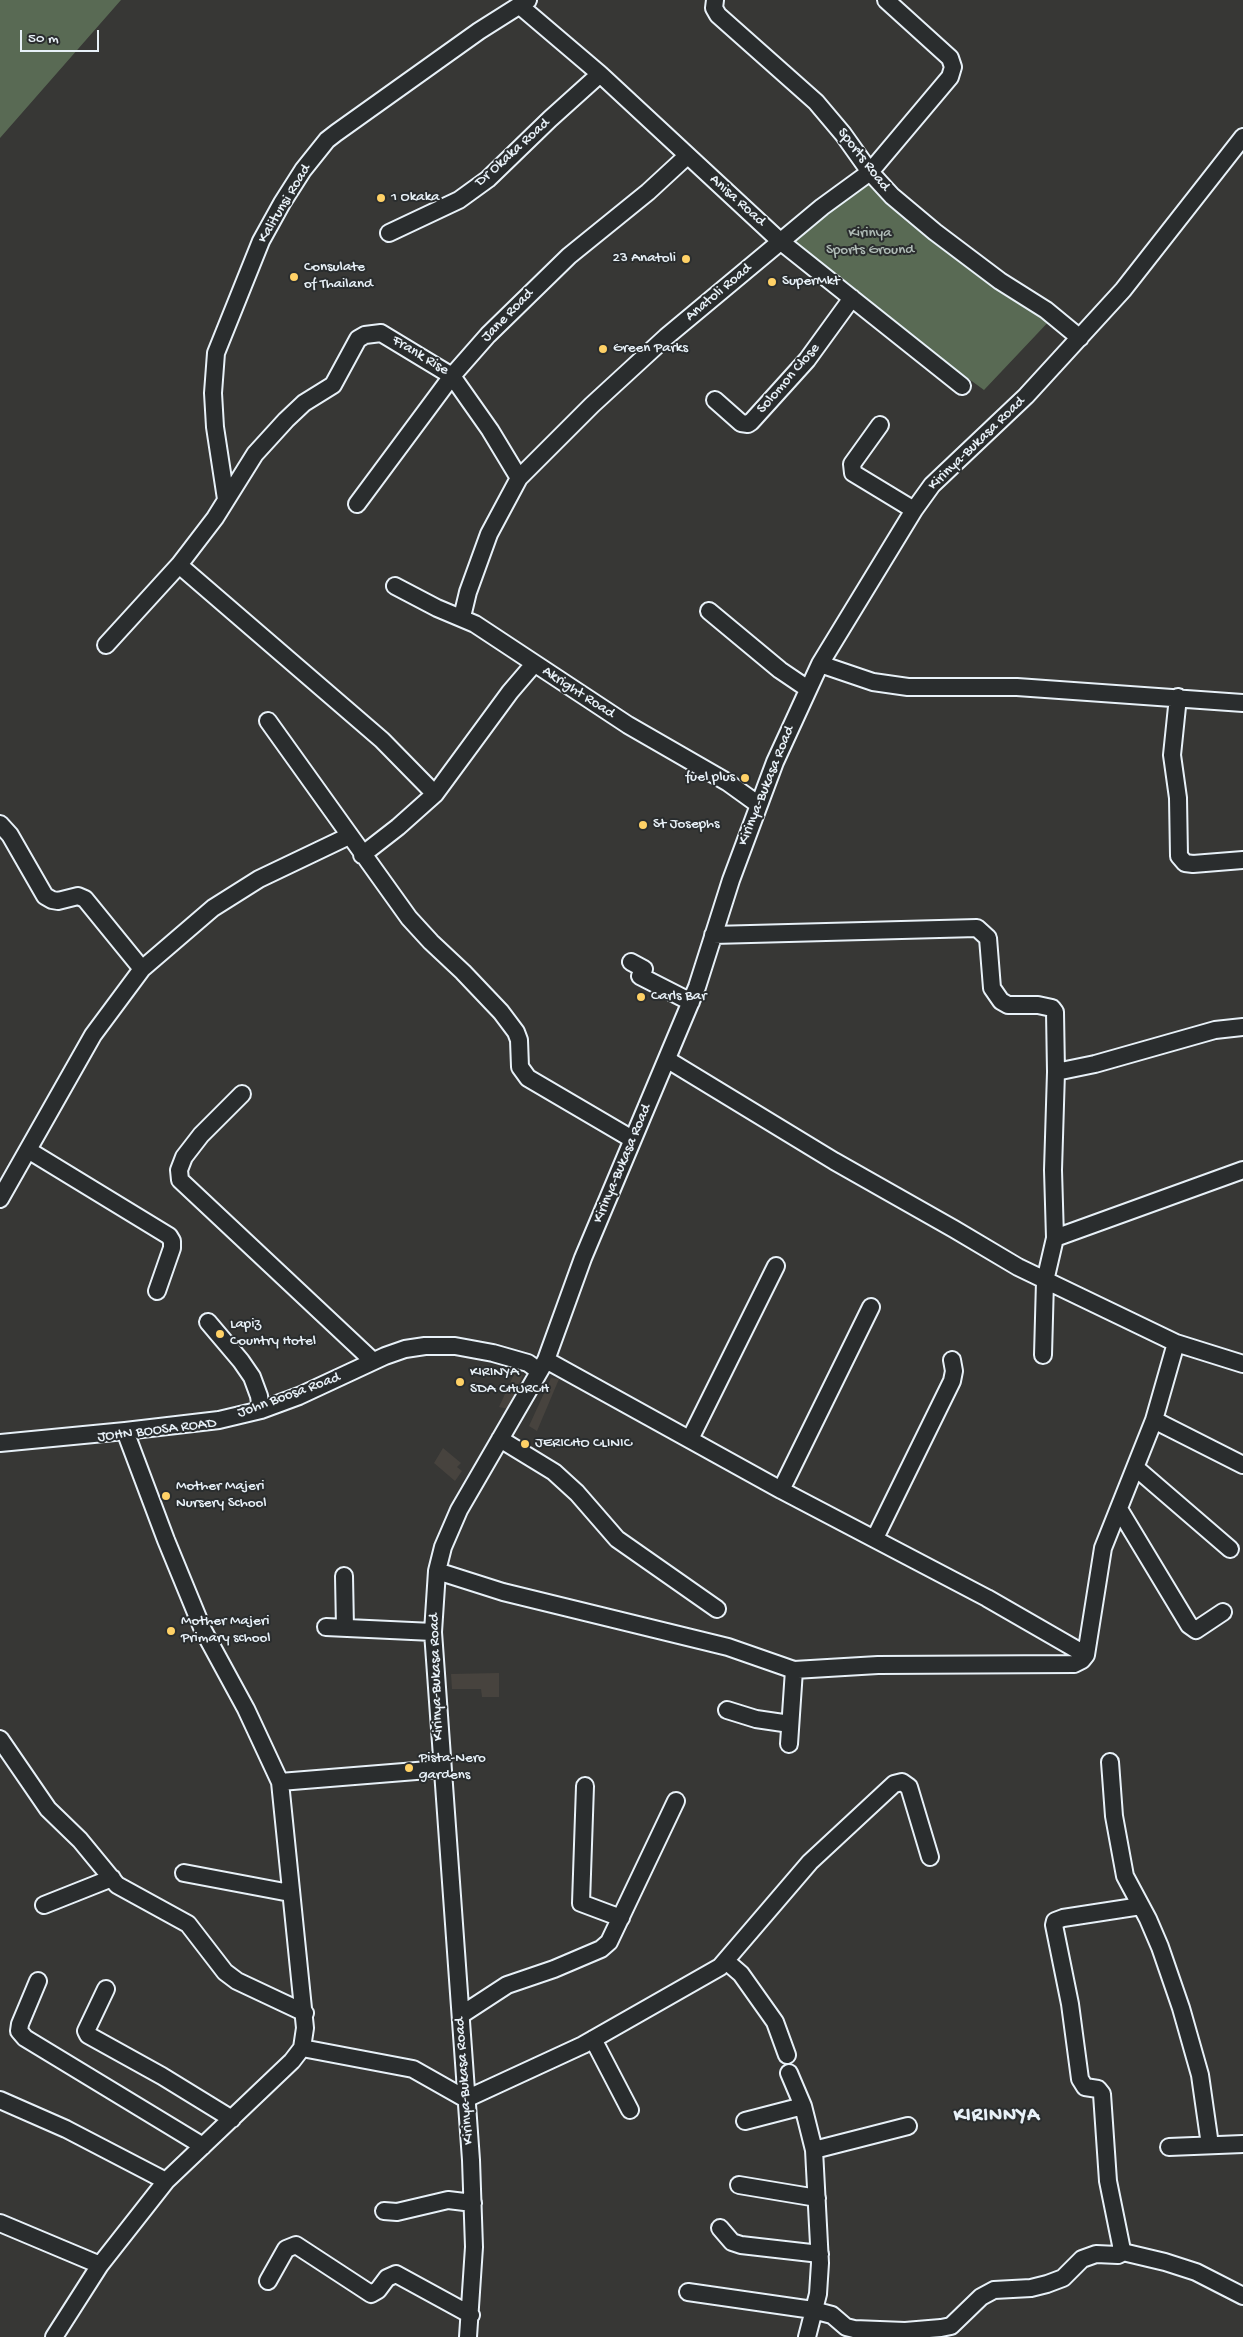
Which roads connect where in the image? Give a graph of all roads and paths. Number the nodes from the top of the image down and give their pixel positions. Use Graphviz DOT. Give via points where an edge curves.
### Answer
graph roads {
  1 [pos="715,0"];
  2 [pos="886,0"];
  3 [pos="524,3"];
  4 [pos="600,74"];
  5 [pos="1243,137"];
  6 [pos="687,156"];
  7 [pos="870,172"];
  8 [pos="389,233"];
  9 [pos="780,241"];
  10 [pos="852,298"];
  11 [pos="1080,338"];
  12 [pos="452,376"];
  13 [pos="962,386"];
  14 [pos="715,400"];
  15 [pos="880,425"];
  16 [pos="519,478"];
  17 [pos="226,499"];
  18 [pos="357,504"];
  19 [pos="914,510"];
  20 [pos="179,565"];
  21 [pos="395,586"];
  22 [pos="709,611"];
  23 [pos="462,617"];
  24 [pos="106,645"];
  25 [pos="534,664"];
  26 [pos="820,664"];
  27 [pos="808,690"];
  28 [pos="1178,697"];
  29 [pos="1243,703"];
  30 [pos="268,721"];
  31 [pos="435,794"];
  32 [pos="759,805"];
  33 [pos="0,824"];
  34 [pos="349,836"];
  35 [pos="362,855"];
  36 [pos="1243,860"];
  37 [pos="713,935"];
  38 [pos="631,962"];
  39 [pos="142,969"];
  40 [pos="691,1002"];
  41 [pos="1243,1027"];
  42 [pos="668,1060"];
  43 [pos="1056,1072"];
  44 [pos="242,1094"];
  45 [pos="632,1139"];
  46 [pos="28,1150"];
  47 [pos="1243,1170"];
  48 [pos="1,1195"];
  49 [pos="1055,1238"];
  50 [pos="776,1266"];
  51 [pos="1045,1281"];
  52 [pos="157,1291"];
  53 [pos="871,1307"];
  54 [pos="208,1322"];
  55 [pos="1176,1342"];
  56 [pos="1043,1355"];
  57 [pos="952,1360"];
  58 [pos="373,1361"];
  59 [pos="1243,1364"];
  60 [pos="542,1367"];
  61 [pos="261,1410"];
  62 [pos="1154,1420"];
  63 [pos="125,1431"];
  64 [pos="500,1439"];
  65 [pos="690,1439"];
  66 [pos="0,1443"];
  67 [pos="60,1443"];
  68 [pos="1243,1465"];
  69 [pos="1136,1468"];
  70 [pos="781,1490"];
  71 [pos="1119,1509"];
  72 [pos="875,1538"];
  73 [pos="1230,1549"];
  74 [pos="902,1561"];
  75 [pos="344,1576"];
  76 [pos="435,1576"];
  77 [pos="717,1609"];
  78 [pos="1223,1612"];
  79 [pos="326,1627"];
  80 [pos="345,1628"];
  81 [pos="433,1632"];
  82 [pos="1086,1655"];
  83 [pos="789,1672"];
  84 [pos="727,1710"];
  85 [pos="790,1724"];
  86 [pos="0,1740"];
  87 [pos="789,1744"];
  88 [pos="1110,1762"];
  89 [pos="441,1769"];
  90 [pos="280,1782"];
  91 [pos="585,1786"];
  92 [pos="676,1801"];
  93 [pos="930,1857"];
  94 [pos="184,1873"];
  95 [pos="112,1878"];
  96 [pos="290,1893"];
  97 [pos="44,1905"];
  98 [pos="1141,1906"];
  99 [pos="621,1918"];
  100 [pos="726,1961"];
  101 [pos="38,1981"];
  102 [pos="106,1989"];
  103 [pos="305,2013"];
  104 [pos="460,2015"];
  105 [pos="593,2039"];
  106 [pos="302,2048"];
  107 [pos="787,2055"];
  108 [pos="789,2073"];
  109 [pos="466,2099"];
  110 [pos="0,2100"];
  111 [pos="803,2106"];
  112 [pos="630,2110"];
  113 [pos="232,2119"];
  114 [pos="745,2121"];
  115 [pos="908,2126"];
  116 [pos="1243,2144"];
  117 [pos="1210,2145"];
  118 [pos="203,2146"];
  119 [pos="1170,2147"];
  120 [pos="814,2150"];
  121 [pos="166,2182"];
  122 [pos="739,2185"];
  123 [pos="817,2198"];
  124 [pos="473,2202"];
  125 [pos="384,2211"];
  126 [pos="0,2223"];
  127 [pos="720,2228"];
  128 [pos="1124,2252"];
  129 [pos="820,2254"];
  130 [pos="100,2264"];
  131 [pos="268,2281"];
  132 [pos="688,2292"];
  133 [pos="1243,2296"];
  134 [pos="813,2310"];
  135 [pos="471,2315"];
  136 [pos="54,2337"];
  137 [pos="468,2337"];
  138 [pos="807,2337"];
  1 -- 7 [label="street, Sports Road" via="714,8 718,15 816,102"];
  2 -- 7 [label="street, Anatoli Road" via="950,58 954,67 950,77"];
  3 -- 4 [label="street, Anisa Road"];
  3 -- 17 [label="street, Kalitunsi Road" via="470,37 336,132 303,170 282,203 261,241 216,353 212,393"];
  4 -- 6 [label="street, Anisa Road"];
  4 -- 8 [label="street, Dr Okaka Road" via="488,179 459,200"];
  5 -- 11 [label="street, Kirinya-Bukasa Road" via="1123,290"];
  6 -- 9 [label="street, Anisa Road"];
  6 -- 12 [label="street, Jane Road" via="544,279"];
  7 -- 9 [label="street, Anatoli Road"];
  7 -- 11 [label="street, Sports Road" via="892,196 935,232 1000,281 1046,310"];
  9 -- 10 [label="street, Anisa Road"];
  9 -- 16 [label="street, Anatoli Road" via="634,365"];
  10 -- 13 [label="street, Anisa Road"];
  10 -- 14 [label="street, Solomon Close" via="807,360 751,422 741,423"];
  11 -- 19 [label="street, Kirinya-Bukasa Road" via="1026,396 943,474"];
  12 -- 16 [label="street, Frank Rise"];
  12 -- 17 [label="street, Frank Rise" via="381,333 365,335 358,339 333,385 304,403 286,420 255,454"];
  12 -- 18 [label="street, Jane Road"];
  15 -- 19 [label="street" via="852,464 853,473"];
  16 -- 23 [label="street, Anatoli Road" via="489,534"];
  17 -- 20 [label="street"];
  19 -- 26 [label="street, Kirinya-Bukasa Road"];
  20 -- 24 [label="street"];
  20 -- 31 [label="street" via="382,740"];
  21 -- 23 [label="street, Akright Road"];
  22 -- 27 [label="street"];
  23 -- 25 [label="street, Akright Road"];
  25 -- 31 [label="street"];
  25 -- 32 [label="street, Akright Road"];
  26 -- 27 [label="street, Kirinya-Bukasa Road"];
  26 -- 28 [label="street" via="873,682 908,687 1017,687"];
  27 -- 32 [label="street, Kirinya-Bukasa Road"];
  28 -- 29 [label="street"];
  28 -- 36 [label="street" via="1172,755 1178,798 1179,856 1185,863 1193,864"];
  30 -- 34 [label="street"];
  31 -- 35 [label="street"];
  32 -- 37 [label="street, Kirinya-Bukasa Road"];
  33 -- 39 [label="street" via="45,896 58,901 78,896 85,899"];
  34 -- 35 [label="street"];
  34 -- 39 [label="street" via="259,879 213,908"];
  35 -- 45 [label="street" via="410,918 464,972 511,1026 519,1040 520,1067 528,1078"];
  37 -- 40 [label="street, Kirinya-Bukasa Road"];
  37 -- 43 [label="street" via="977,928 988,938 992,988 1001,1001 1008,1005 1047,1006 1055,1012"];
  38 -- 40 [label="street" via="644,969 640,976"];
  39 -- 46 [label="street" via="94,1035"];
  40 -- 42 [label="street, Kirinya-Bukasa Road"];
  41 -- 43 [label="street" via="1215,1030"];
  42 -- 45 [label="street, Kirinya-Bukasa Road"];
  42 -- 51 [label="street" via="834,1161"];
  43 -- 49 [label="street"];
  44 -- 58 [label="street" via="184,1157 179,1170 180,1180"];
  45 -- 60 [label="street, Kirinya-Bukasa Road"];
  46 -- 48 [label="street"];
  46 -- 52 [label="street" via="169,1236 172,1248"];
  47 -- 49 [label="street"];
  49 -- 51 [label="street"];
  50 -- 65 [label="street"];
  51 -- 55 [label="street"];
  51 -- 56 [label="street"];
  53 -- 70 [label="street"];
  54 -- 61 [label="street" via="252,1378"];
  55 -- 59 [label="street"];
  55 -- 62 [label="street"];
  57 -- 72 [label="street" via="952,1381"];
  58 -- 60 [label="street, John Boosa Road" via="405,1349 455,1346"];
  58 -- 61 [label="street, John Boosa Road"];
  60 -- 64 [label="street, Kirinya-Bukasa Road"];
  60 -- 65 [label="street"];
  60 -- 67 [label="street, JOHN BOOSA ROAD" via="512,1365 432,1350 380,1363 278,1412 193,1427"];
  60 -- 74 [label="street"];
  61 -- 63 [label="street, John Boosa Road" via="219,1420"];
  62 -- 68 [label="street"];
  62 -- 69 [label="street"];
  63 -- 66 [label="street, John Boosa Road"];
  63 -- 90 [label="street" via="203,1630 246,1709"];
  64 -- 76 [label="street, Kirinya-Bukasa Road" via="451,1526"];
  64 -- 77 [label="street" via="560,1477 617,1539"];
  65 -- 70 [label="street"];
  69 -- 71 [label="street"];
  69 -- 73 [label="street"];
  70 -- 72 [label="street"];
  71 -- 78 [label="street" via="1188,1625 1196,1630"];
  71 -- 82 [label="street" via="1103,1548"];
  72 -- 82 [label="street"];
  75 -- 80 [label="street"];
  76 -- 81 [label="street, Kirinya-Bukasa Road"];
  76 -- 83 [label="street" via="728,1646"];
  79 -- 80 [label="street"];
  80 -- 81 [label="street"];
  81 -- 89 [label="street, Kirinya-Bukasa Road"];
  82 -- 83 [label="street" via="1074,1664 878,1665"];
  83 -- 85 [label="street"];
  84 -- 85 [label="street"];
  85 -- 87 [label="street"];
  86 -- 95 [label="street" via="48,1809"];
  88 -- 98 [label="street" via="1114,1816 1125,1876"];
  89 -- 90 [label="street"];
  89 -- 104 [label="street, Kirinya-Bukasa Road"];
  90 -- 96 [label="street"];
  91 -- 99 [label="street" via="581,1903"];
  92 -- 99 [label="street"];
  93 -- 100 [label="street" via="909,1787 902,1782 894,1784 810,1862"];
  94 -- 96 [label="street"];
  95 -- 97 [label="street"];
  95 -- 103 [label="street" via="126,1891 188,1924 225,1972 237,1981"];
  96 -- 103 [label="street"];
  98 -- 117 [label="street" via="1160,1946 1181,2008 1200,2075"];
  98 -- 128 [label="street" via="1063,1918 1054,1925 1070,2004 1080,2079 1084,2088 1098,2090 1102,2094 1108,2181"];
  99 -- 104 [label="street" via="609,1942 600,1949 507,1985"];
  100 -- 105 [label="street" via="712,1973"];
  100 -- 107 [label="street" via="741,1974 770,2015"];
  101 -- 118 [label="street" via="20,2024 19,2031 25,2038"];
  102 -- 113 [label="street" via="86,2031 88,2035"];
  103 -- 106 [label="street"];
  104 -- 109 [label="street, Kirinya-Bukasa Road"];
  105 -- 109 [label="street"];
  105 -- 112 [label="street"];
  106 -- 109 [label="street" via="413,2068"];
  106 -- 113 [label="street"];
  108 -- 111 [label="street"];
  109 -- 124 [label="street, Kirinya-Bukasa Road"];
  110 -- 121 [label="street" via="66,2129"];
  111 -- 114 [label="street"];
  111 -- 120 [label="street"];
  113 -- 118 [label="street"];
  115 -- 120 [label="street"];
  116 -- 117 [label="street"];
  117 -- 119 [label="street"];
  118 -- 121 [label="street"];
  120 -- 123 [label="street"];
  121 -- 130 [label="street"];
  122 -- 123 [label="street"];
  123 -- 129 [label="street"];
  124 -- 125 [label="street" via="448,2200 397,2212"];
  124 -- 135 [label="street, Kirinya-Bukasa Road"];
  126 -- 130 [label="street"];
  127 -- 129 [label="street" via="732,2242 741,2245"];
  128 -- 133 [label="street" via="1196,2272"];
  128 -- 134 [label="street" via="1082,2258 1063,2278 1047,2284 994,2290 948,2327 905,2332 854,2329 846,2327 832,2315"];
  129 -- 134 [label="street" via="818,2294"];
  130 -- 136 [label="street"];
  131 -- 135 [label="street" via="286,2250 296,2245 371,2294 396,2274"];
  132 -- 134 [label="street"];
  134 -- 138 [label="street"];
  135 -- 137 [label="street, Kirinya-Bukasa Road"];
}
